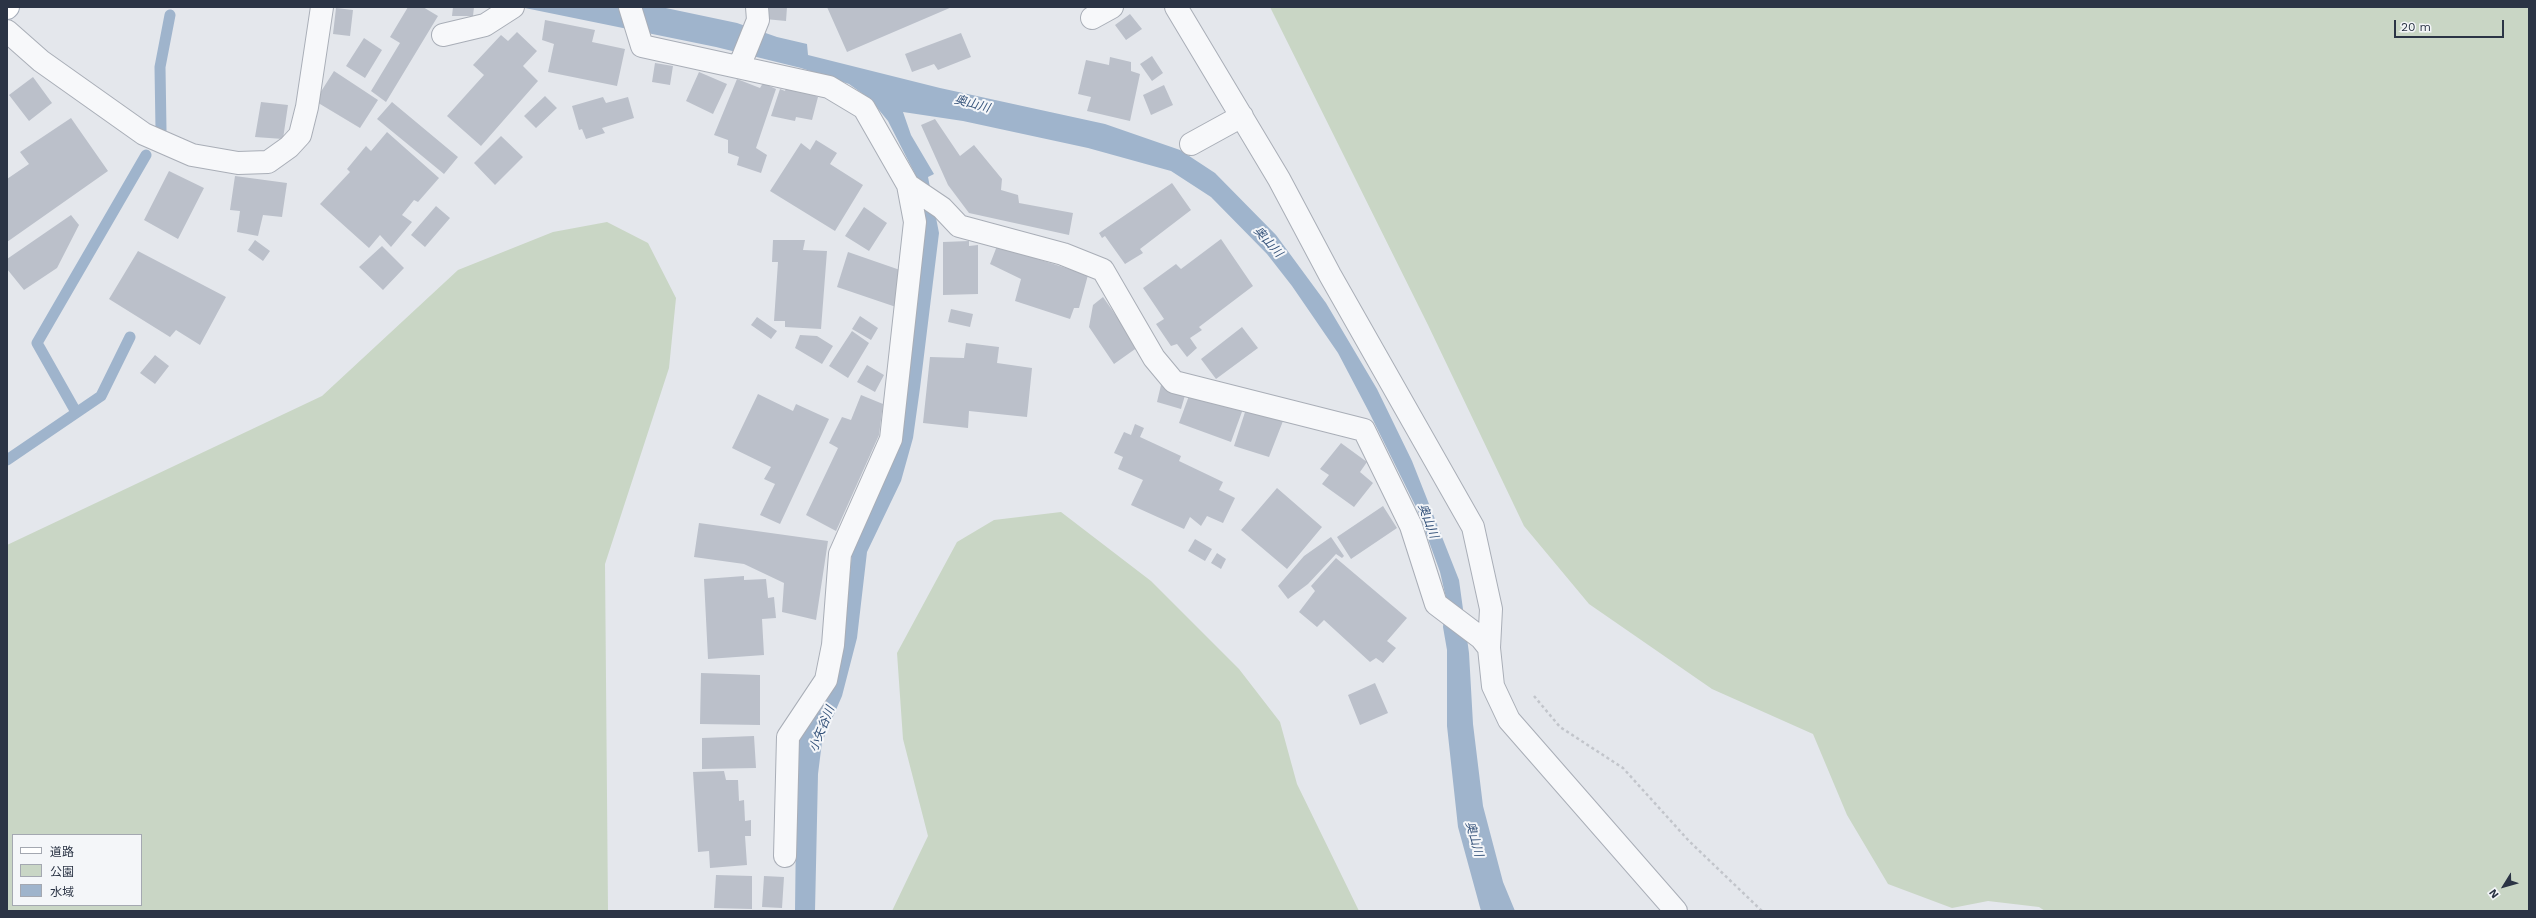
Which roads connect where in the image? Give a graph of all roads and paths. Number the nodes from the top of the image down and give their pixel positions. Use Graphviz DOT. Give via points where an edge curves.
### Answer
graph roads {
  1 [pos="322,7"];
  2 [pos="513,7"];
  3 [pos="630,7"];
  4 [pos="758,7"];
  5 [pos="1112,7"];
  6 [pos="1176,7"];
  7 [pos="1092,18"];
  8 [pos="7,31"];
  9 [pos="443,35"];
  10 [pos="739,67"];
  11 [pos="1242,116"];
  12 [pos="1191,144"];
  13 [pos="908,184"];
  14 [pos="1489,648"];
  15 [pos="1531,693"];
  16 [pos="784,856"];
  17 [pos="1676,911"];
  18 [pos="1762,911"];
  1 -- 8 [label="street" via="307,107 300,135 289,147 268,162 238,164 192,155 144,134 41,61"];
  2 -- 9 [label="street" via="485,25"];
  3 -- 10 [label="street" via="642,46"];
  4 -- 10 [label="street" via="758,20"];
  5 -- 7 [label="street"];
  6 -- 11 [label="street"];
  10 -- 13 [label="street" via="829,87 864,108"];
  11 -- 12 [label="street"];
  11 -- 14 [label="street" via="1473,527 1492,609"];
  13 -- 14 [label="street" via="942,208 959,226 1063,254 1103,270 1154,358 1174,382 1364,430 1411,526 1436,604 1473,632"];
  13 -- 16 [label="street" via="915,222 891,439 840,554 833,644 826,680 788,737"];
  14 -- 17 [label="street" via="1493,686 1509,720"];
  15 -- 18 [label="path" via="1560,727 1623,768 1689,841"];
}
